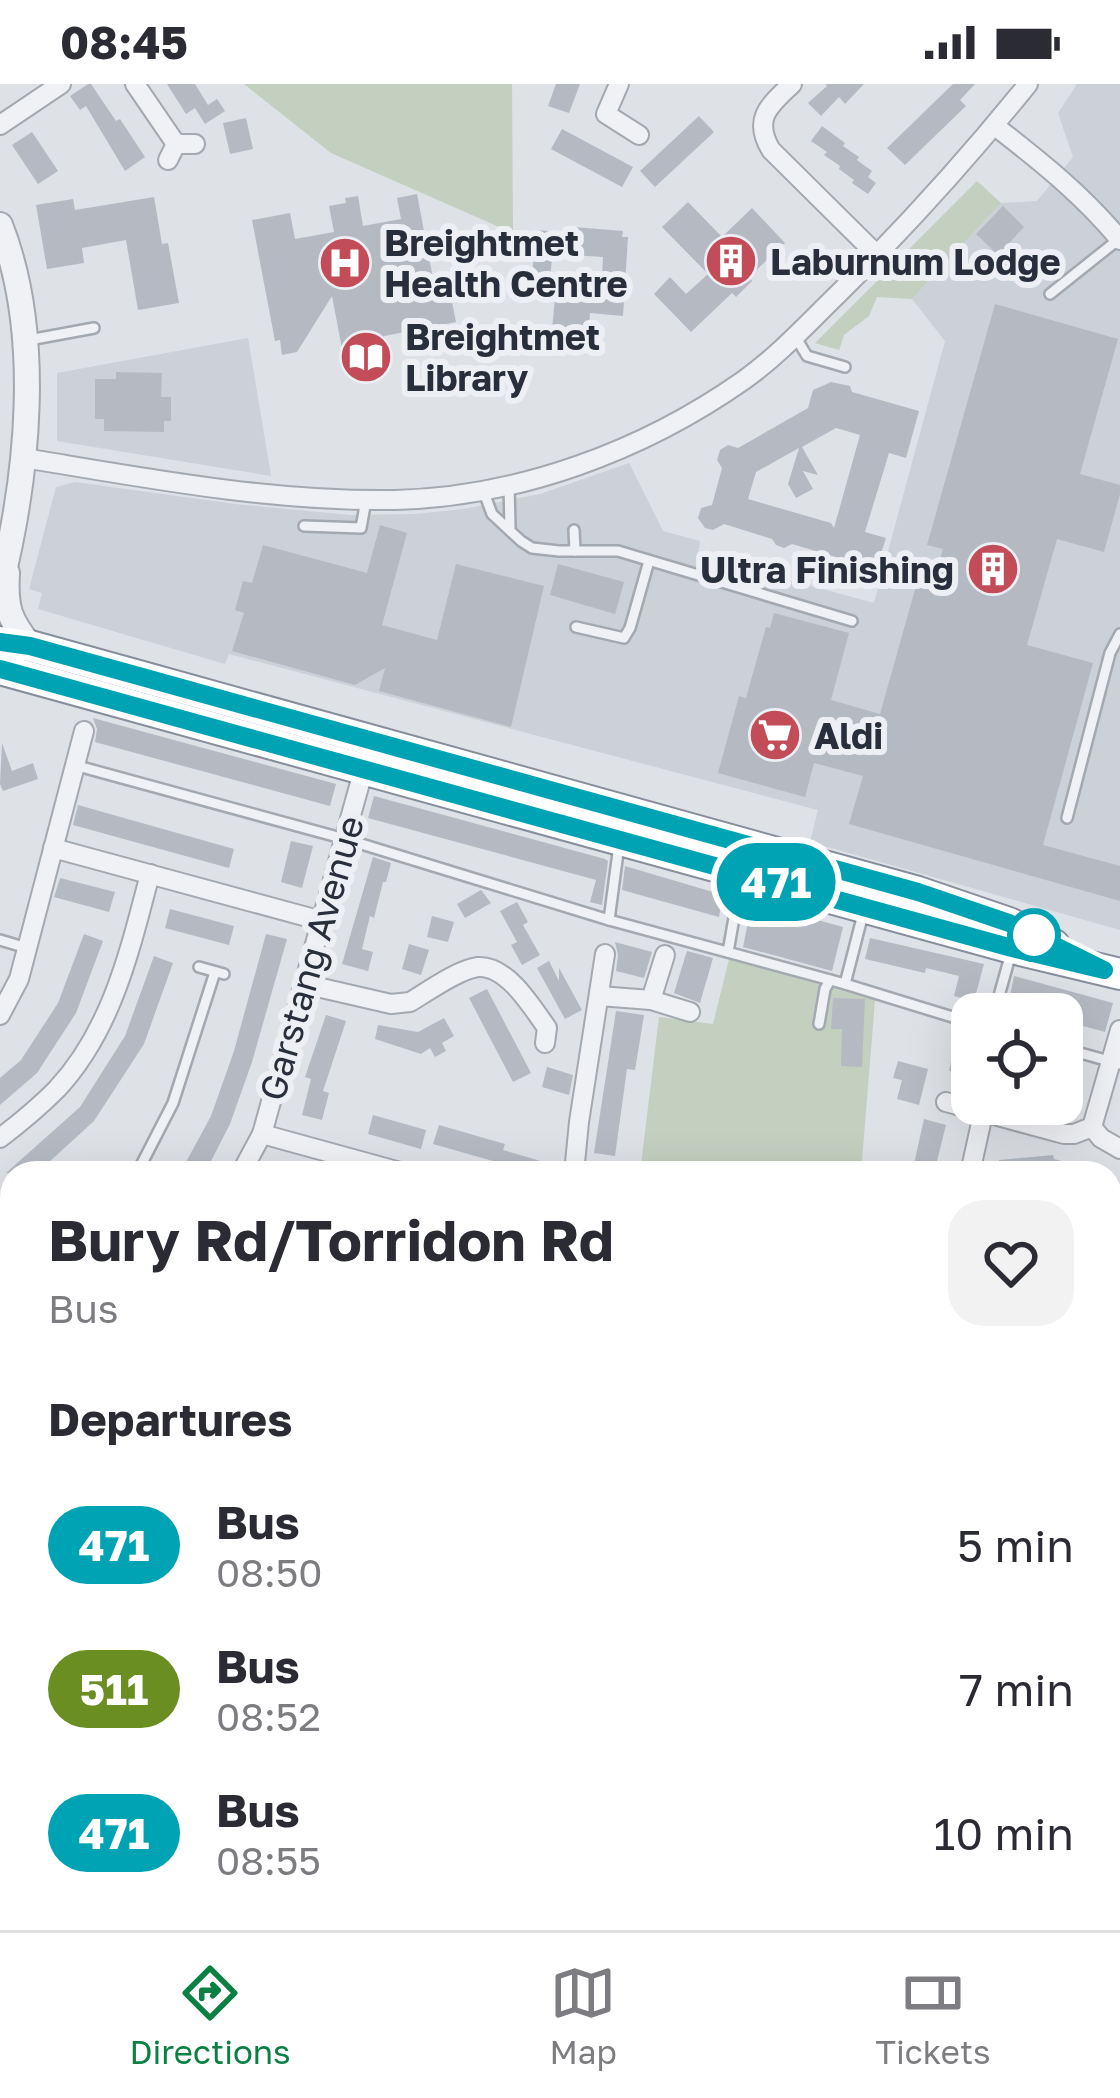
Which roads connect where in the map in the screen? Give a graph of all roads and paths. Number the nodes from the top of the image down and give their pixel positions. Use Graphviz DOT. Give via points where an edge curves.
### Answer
graph roads {
  1 [pos="61,84"];
  2 [pos="136,84"];
  3 [pos="619,84"];
  4 [pos="792,84"];
  5 [pos="1028,84"];
  6 [pos="0,125"];
  7 [pos="994,126"];
  8 [pos="639,135"];
  9 [pos="180,149"];
  10 [pos="0,225"];
  11 [pos="1119,239"];
  12 [pos="877,255"];
  13 [pos="1050,295"];
  14 [pos="94,328"];
  15 [pos="795,336"];
  16 [pos="23,341"];
  17 [pos="845,367"];
  18 [pos="24,458"];
  19 [pos="509,485"];
  20 [pos="484,490"];
  21 [pos="325,498"];
  22 [pos="366,500"];
  23 [pos="304,526"];
  24 [pos="322,527"];
  25 [pos="510,528"];
  26 [pos="574,530"];
  27 [pos="5,550"];
  28 [pos="575,551"];
  29 [pos="649,561"];
  30 [pos="0,588"];
  31 [pos="852,621"];
  32 [pos="576,627"];
  33 [pos="1120,634"];
  34 [pos="15,644"];
  35 [pos="0,669"];
  36 [pos="84,731"];
  37 [pos="373,740"];
  38 [pos="74,764"];
  39 [pos="364,770"];
  40 [pos="1067,818"];
  41 [pos="345,839"];
  42 [pos="620,840"];
  43 [pos="53,848"];
  44 [pos="742,873"];
  45 [pos="150,874"];
  46 [pos="865,907"];
  47 [pos="609,920"];
  48 [pos="322,921"];
  49 [pos="0,940"];
  50 [pos="482,945"];
  51 [pos="27,948"];
  52 [pos="1012,948"];
  53 [pos="728,952"];
  54 [pos="605,954"];
  55 [pos="665,955"];
  56 [pos="199,967"];
  57 [pos="481,967"];
  58 [pos="1112,972"];
  59 [pos="830,980"];
  60 [pos="304,984"];
  61 [pos="845,984"];
  62 [pos="1000,993"];
  63 [pos="599,996"];
  64 [pos="651,1000"];
  65 [pos="690,1012"];
  66 [pos="0,1015"];
  67 [pos="951,1017"];
  68 [pos="819,1024"];
  69 [pos="1120,1030"];
  70 [pos="552,1034"];
  71 [pos="1083,1054"];
  72 [pos="1116,1063"];
  73 [pos="946,1102"];
  74 [pos="951,1104"];
  75 [pos="980,1125"];
  76 [pos="1027,1125"];
  77 [pos="1092,1127"];
  78 [pos="262,1134"];
  79 [pos="0,1138"];
  80 [pos="1120,1149"];
  81 [pos="142,1161"];
  82 [pos="247,1161"];
  83 [pos="360,1161"];
  84 [pos="576,1161"];
  85 [pos="972,1161"];
  1 -- 6 [label="street"];
  2 -- 9 [label="street"];
  3 -- 8 [label="street" via="607,114"];
  4 -- 12 [label="street" via="765,112 765,141"];
  5 -- 7 [label="street"];
  7 -- 11 [label="street" via="1063,179"];
  7 -- 12 [label="street"];
  10 -- 16 [label="street"];
  11 -- 13 [label="lane"];
  12 -- 15 [label="street"];
  14 -- 16 [label="lane"];
  15 -- 17 [label="lane" via="807,356"];
  15 -- 19 [label="street" via="688,417"];
  16 -- 18 [label="street"];
  18 -- 21 [label="street"];
  18 -- 27 [label="street"];
  19 -- 20 [label="street"];
  19 -- 25 [label="lane"];
  20 -- 22 [label="street"];
  20 -- 25 [label="lane" via="492,514"];
  21 -- 22 [label="street"];
  21 -- 24 [label="lane"];
  22 -- 24 [label="lane" via="361,528"];
  23 -- 24 [label="lane"];
  25 -- 28 [label="lane" via="532,548"];
  26 -- 28 [label="lane"];
  27 -- 30 [label="street"];
  27 -- 34 [label="street"];
  28 -- 29 [label="lane"];
  29 -- 31 [label="lane"];
  29 -- 32 [label="lane" via="624,638"];
  33 -- 40 [label="lane"];
  34 -- 37 [label="highway"];
  35 -- 39 [label="highway"];
  36 -- 38 [label="street"];
  37 -- 39 [label="street, Garstang Avenue"];
  37 -- 58 [label="highway" via="918,892 1009,923"];
  38 -- 41 [label="lane"];
  38 -- 43 [label="street"];
  39 -- 41 [label="street, Garstang Avenue"];
  39 -- 42 [label="highway"];
  41 -- 47 [label="lane"];
  41 -- 48 [label="street, Garstang Avenue"];
  42 -- 44 [label="highway"];
  42 -- 47 [label="lane"];
  43 -- 45 [label="street"];
  43 -- 51 [label="street"];
  44 -- 46 [label="highway"];
  44 -- 53 [label="lane"];
  45 -- 48 [label="street"];
  45 -- 79 [label="street" via="104,1018 60,1085"];
  46 -- 52 [label="highway"];
  46 -- 61 [label="lane"];
  47 -- 53 [label="lane"];
  48 -- 60 [label="street, Garstang Avenue"];
  49 -- 51 [label="lane"];
  50 -- 57 [label="street"];
  51 -- 66 [label="street"];
  52 -- 58 [label="highway"];
  52 -- 62 [label="lane"];
  53 -- 59 [label="lane"];
  54 -- 63 [label="street"];
  55 -- 64 [label="street"];
  56 -- 81 [label="lane" via="219,973 173,1102"];
  57 -- 60 [label="street" via="401,1004"];
  57 -- 70 [label="street" via="516,986"];
  59 -- 61 [label="lane"];
  59 -- 68 [label="lane"];
  60 -- 78 [label="street, Garstang Avenue"];
  61 -- 67 [label="lane"];
  63 -- 64 [label="street"];
  63 -- 84 [label="street"];
  64 -- 65 [label="street"];
  69 -- 72 [label="street"];
  71 -- 72 [label="lane"];
  72 -- 77 [label="street"];
  73 -- 74 [label="street"];
  75 -- 85 [label="street"];
  76 -- 77 [label="street" via="1064,1134"];
  77 -- 80 [label="street"];
  78 -- 82 [label="street, Garstang Avenue"];
  78 -- 83 [label="street"];
}
